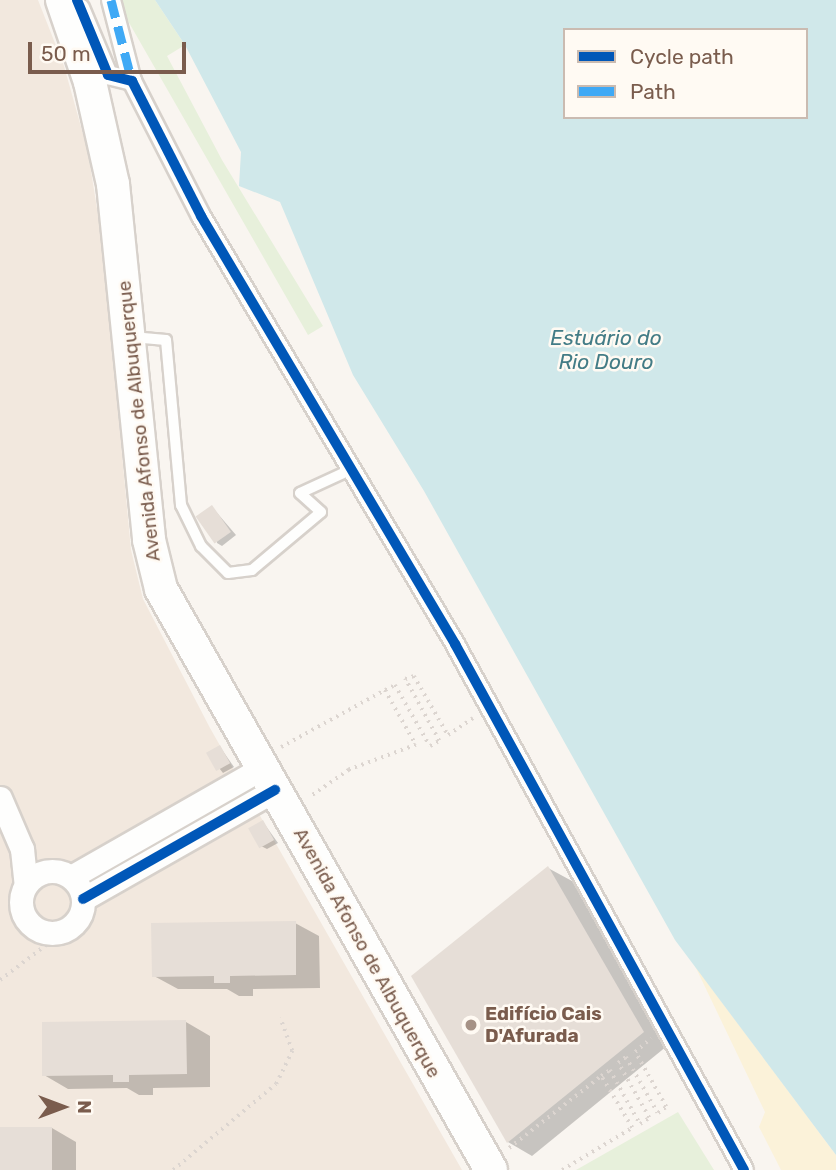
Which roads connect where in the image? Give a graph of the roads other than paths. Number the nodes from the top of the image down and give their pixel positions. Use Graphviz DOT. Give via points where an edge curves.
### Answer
graph roads {
  1 [pos="62,0"];
  2 [pos="76,0"];
  3 [pos="111,0"];
  4 [pos="132,81"];
  5 [pos="130,337"];
  6 [pos="350,470"];
  7 [pos="275,780"];
  8 [pos="0,798"];
  9 [pos="22,849"];
  10 [pos="61,874"];
  11 [pos="26,885"];
  12 [pos="83,899"];
  13 [pos="489,1167"];
  14 [pos="744,1170"];
  1 -- 5 [label="main road, Avenida Afonso de Albuquerque" via="90,82 113,184"];
  2 -- 4 [label="street" via="108,75"];
  3 -- 4 [label="street"];
  4 -- 6 [label="street" via="201,216"];
  5 -- 6 [label="lane" via="166,341 181,505 201,546 228,573 252,570 321,512 300,493"];
  5 -- 7 [label="main road, Avenida Afonso de Albuquerque" via="156,574 168,604"];
  6 -- 14 [label="street" via="489,708"];
  7 -- 10 [label="street"];
  7 -- 12 [label="street"];
  7 -- 13 [label="main road, Avenida Afonso de Albuquerque"];
  8 -- 9 [label="street"];
  9 -- 10 [label="street"];
  9 -- 11 [label="street"];
  10 -- 11 [label="street"];
  10 -- 12 [label="street"];
  11 -- 12 [label="street" via="21,905 30,923 48,933 67,929 80,916"];
}
